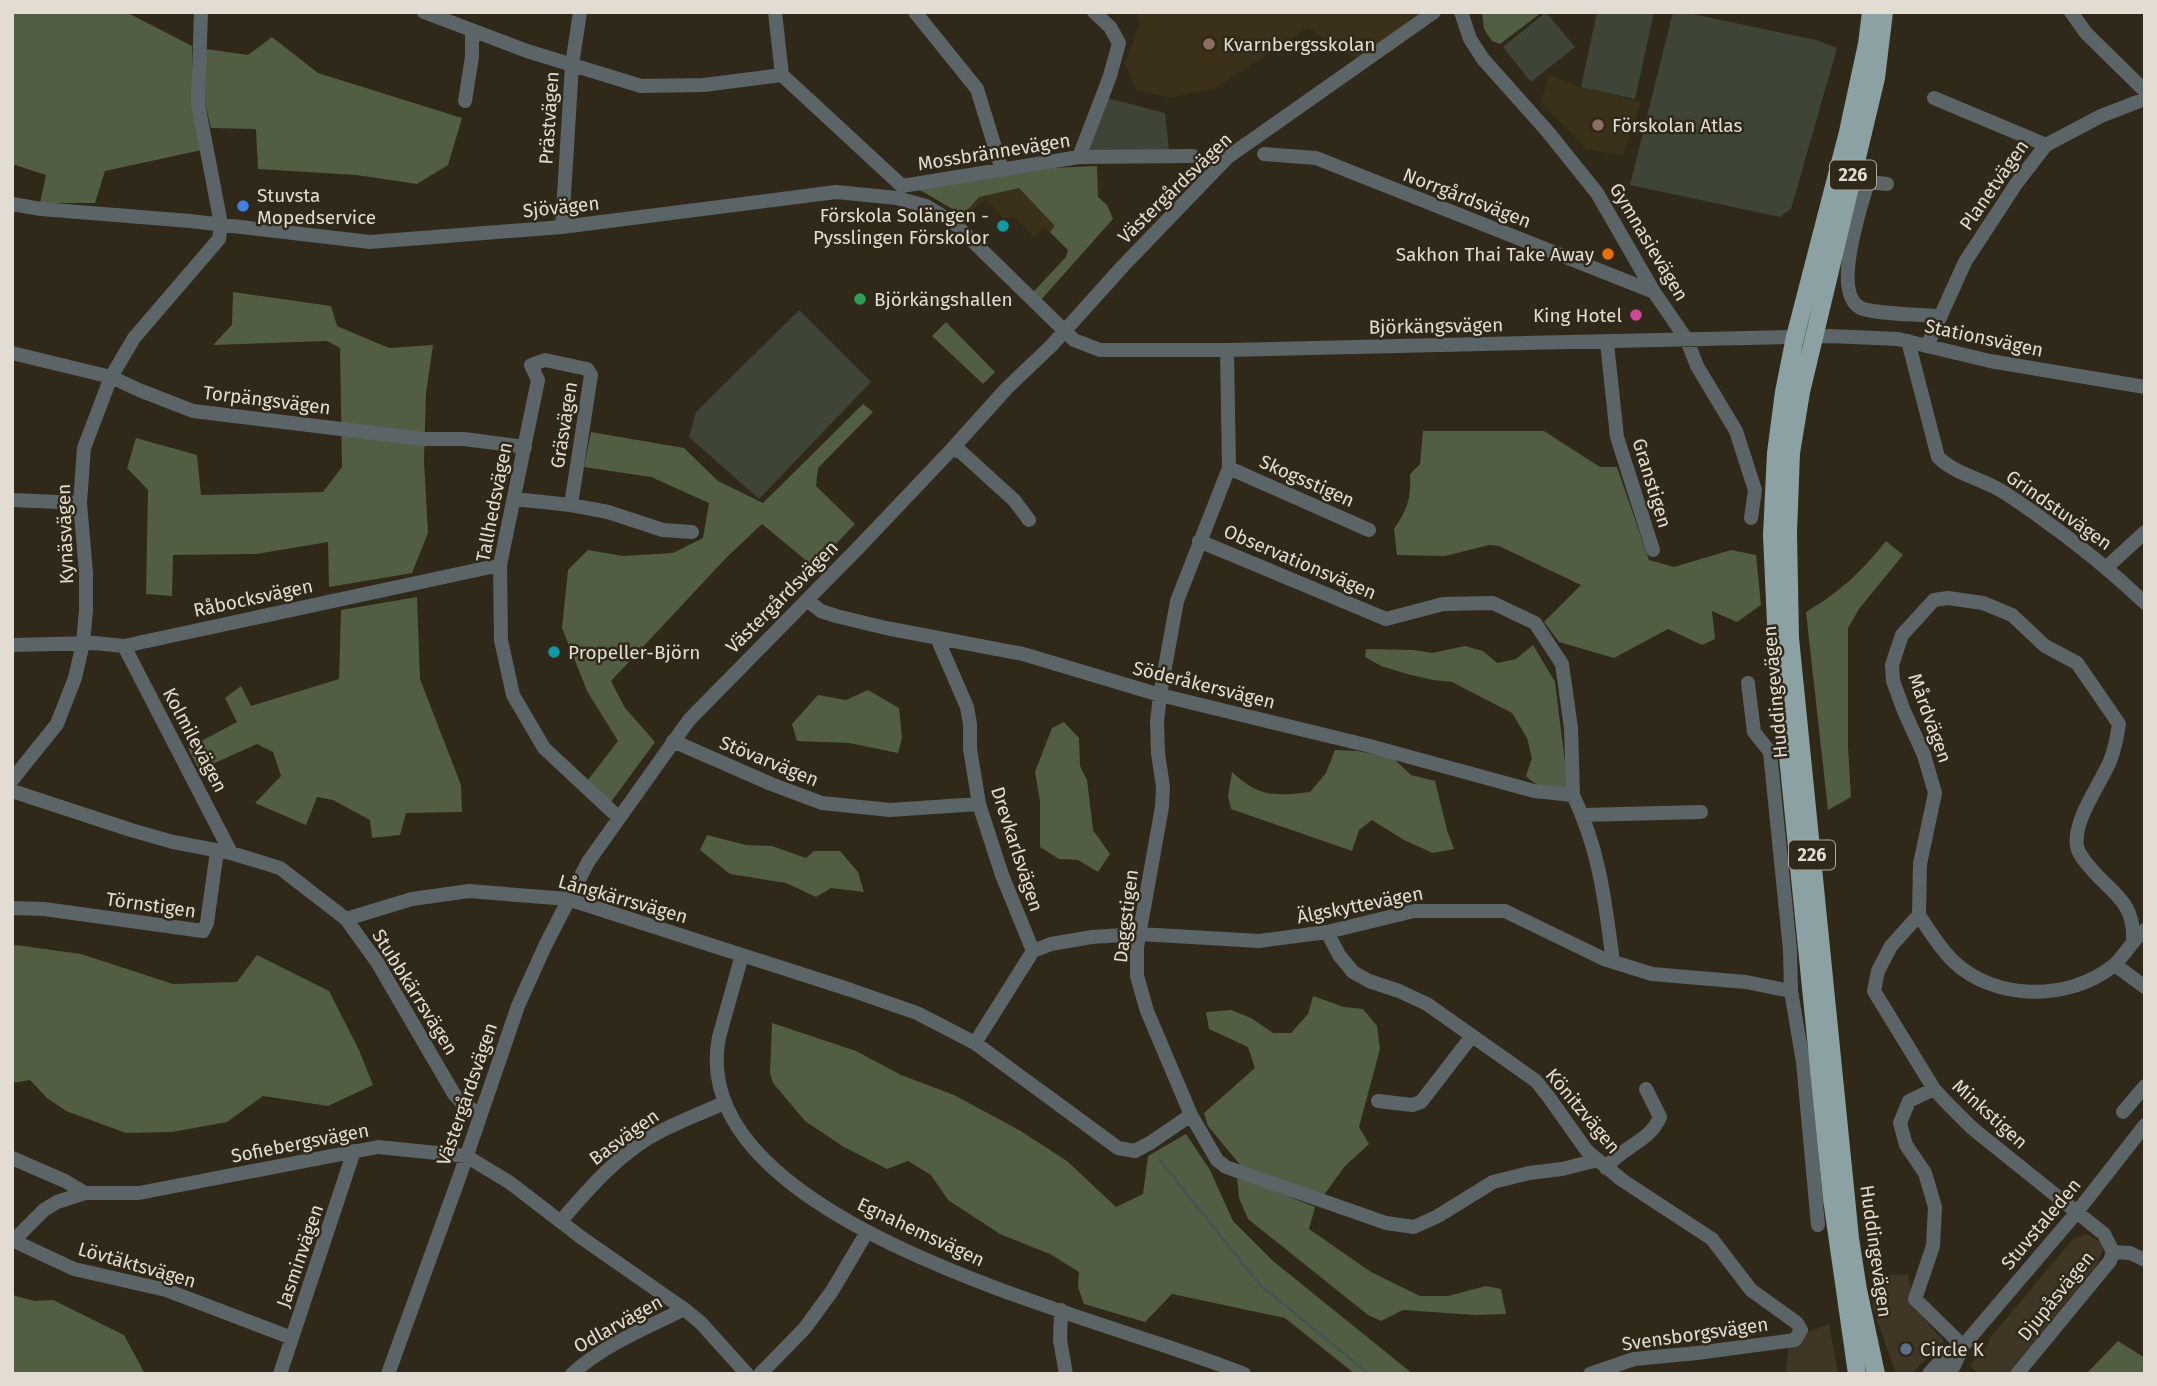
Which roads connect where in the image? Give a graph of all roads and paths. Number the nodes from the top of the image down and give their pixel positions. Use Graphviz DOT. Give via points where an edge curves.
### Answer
graph roads {
  1 [pos="201,12"];
  2 [pos="424,12"];
  3 [pos="580,12"];
  4 [pos="775,12"];
  5 [pos="915,12"];
  6 [pos="1094,12"];
  7 [pos="1434,12"];
  8 [pos="1461,12"];
  9 [pos="1871,12"];
  10 [pos="1884,12"];
  11 [pos="2071,12"];
  12 [pos="472,31"];
  13 [pos="572,65"];
  14 [pos="782,75"];
  15 [pos="2145,91"];
  16 [pos="1934,98"];
  17 [pos="2145,99"];
  18 [pos="465,101"];
  19 [pos="2046,145"];
  20 [pos="1264,154"];
  21 [pos="1193,156"];
  22 [pos="1079,157"];
  23 [pos="1002,170"];
  24 [pos="1887,184"];
  25 [pos="12,204"];
  26 [pos="221,224"];
  27 [pos="562,228"];
  28 [pos="1654,292"];
  29 [pos="1941,316"];
  30 [pos="1064,331"];
  31 [pos="1814,336"];
  32 [pos="1796,337"];
  33 [pos="1687,340"];
  34 [pos="1908,341"];
  35 [pos="1607,342"];
  36 [pos="1927,346"];
  37 [pos="1227,350"];
  38 [pos="12,353"];
  39 [pos="531,366"];
  40 [pos="111,377"];
  41 [pos="2145,387"];
  42 [pos="525,447"];
  43 [pos="953,449"];
  44 [pos="1229,468"];
  45 [pos="514,499"];
  46 [pos="12,500"];
  47 [pos="80,503"];
  48 [pos="571,505"];
  49 [pos="1751,518"];
  50 [pos="1029,520"];
  51 [pos="1369,530"];
  52 [pos="692,531"];
  53 [pos="2145,532"];
  54 [pos="1199,541"];
  55 [pos="1653,550"];
  56 [pos="500,565"];
  57 [pos="2107,567"];
  58 [pos="807,600"];
  59 [pos="2145,603"];
  60 [pos="937,638"];
  61 [pos="83,643"];
  62 [pos="12,645"];
  63 [pos="124,646"];
  64 [pos="1748,683"];
  65 [pos="1160,695"];
  66 [pos="673,741"];
  67 [pos="12,780"];
  68 [pos="12,791"];
  69 [pos="1573,795"];
  70 [pos="979,804"];
  71 [pos="1701,812"];
  72 [pos="1583,815"];
  73 [pos="618,817"];
  74 [pos="224,852"];
  75 [pos="568,899"];
  76 [pos="12,908"];
  77 [pos="1919,915"];
  78 [pos="346,919"];
  79 [pos="2145,930"];
  80 [pos="1327,932"];
  81 [pos="1140,934"];
  82 [pos="2133,940"];
  83 [pos="1033,951"];
  84 [pos="742,956"];
  85 [pos="1613,962"];
  86 [pos="2115,965"];
  87 [pos="2145,986"];
  88 [pos="1791,991"];
  89 [pos="1472,1036"];
  90 [pos="975,1043"];
  91 [pos="2145,1086"];
  92 [pos="1646,1089"];
  93 [pos="1934,1089"];
  94 [pos="1378,1101"];
  95 [pos="724,1103"];
  96 [pos="2123,1112"];
  97 [pos="480,1113"];
  98 [pos="1191,1115"];
  99 [pos="2145,1125"];
  100 [pos="354,1151"];
  101 [pos="466,1156"];
  102 [pos="12,1158"];
  103 [pos="1602,1164"];
  104 [pos="85,1193"];
  105 [pos="2077,1212"];
  106 [pos="561,1221"];
  107 [pos="1818,1225"];
  108 [pos="867,1232"];
  109 [pos="13,1241"];
  110 [pos="2113,1252"];
  111 [pos="2145,1260"];
  112 [pos="684,1310"];
  113 [pos="1061,1310"];
  114 [pos="1801,1330"];
  115 [pos="292,1338"];
  116 [pos="1963,1346"];
  117 [pos="280,1374"];
  118 [pos="388,1374"];
  119 [pos="572,1374"];
  120 [pos="747,1374"];
  121 [pos="760,1374"];
  122 [pos="1066,1374"];
  123 [pos="1244,1374"];
  124 [pos="1590,1374"];
  125 [pos="1857,1374"];
  126 [pos="1876,1374"];
  127 [pos="1929,1374"];
  128 [pos="1947,1374"];
  129 [pos="2017,1374"];
  1 -- 26 [label="street" via="198,104"];
  2 -- 12 [label="street"];
  3 -- 13 [label="street, Prästvägen"];
  4 -- 14 [label="street"];
  5 -- 23 [label="street" via="977,89"];
  6 -- 22 [label="street" via="1119,43"];
  7 -- 30 [label="street, Västergårdsvägen" via="1228,157"];
  8 -- 28 [label="street, Gymnasievägen" via="1483,59 1597,193"];
  9 -- 32 [label="main road, Huddingevägen / 226" via="1848,132"];
  10 -- 31 [label="main road, Huddingevägen / 226" via="1876,78"];
  11 -- 15 [label="street"];
  12 -- 13 [label="street"];
  12 -- 18 [label="street"];
  13 -- 14 [label="street" via="641,86 704,85"];
  13 -- 27 [label="street, Prästvägen"];
  14 -- 23 [label="street, Mossbrännevägen" via="902,186"];
  16 -- 19 [label="street"];
  17 -- 19 [label="street, Planetvägen"];
  19 -- 29 [label="street, Planetvägen" via="1965,261"];
  20 -- 28 [label="street, Norrgårdsvägen" via="1316,158"];
  21 -- 22 [label="street, Mossbrännevägen"];
  22 -- 23 [label="street, Mossbrännevägen"];
  24 -- 29 [label="street" via="1868,182 1850,248 1853,300 1864,309"];
  25 -- 26 [label="street, Sjövägen"];
  26 -- 27 [label="street, Sjövägen" via="370,242"];
  26 -- 40 [label="street, Kynäsvägen" via="219,239 134,338"];
  27 -- 30 [label="street, Sjövägen" via="836,192 897,198 926,206 954,223"];
  28 -- 33 [label="street, Gymnasievägen"];
  29 -- 36 [label="street, Planetvägen"];
  30 -- 37 [label="street, Björkängsvägen" via="1073,340 1100,350"];
  30 -- 43 [label="street, Västergårdsvägen"];
  31 -- 32 [label="street, Björkängsvägen"];
  31 -- 34 [label="street, Stationsvägen"];
  31 -- 126 [label="main road, Huddingevägen / 226" via="1791,453 1787,533 1790,638 1850,1238"];
  32 -- 33 [label="street, Björkängsvägen"];
  32 -- 125 [label="main road, Huddingevägen / 226" via="1776,453 1772,535 1777,646 1832,1199"];
  33 -- 35 [label="street, Björkängsvägen"];
  33 -- 49 [label="street, Gymnasievägen" via="1697,366 1736,430 1755,490"];
  34 -- 36 [label="street, Stationsvägen"];
  34 -- 57 [label="street, Grindstuvägen" via="1938,457 2001,491"];
  35 -- 37 [label="street, Björkängsvägen"];
  35 -- 55 [label="street, Granstigen" via="1618,437"];
  36 -- 41 [label="street, Stationsvägen"];
  37 -- 44 [label="street, Daggstigen"];
  38 -- 40 [label="street, Torpängsvägen"];
  39 -- 42 [label="street, Tallhedsvägen" via="538,380"];
  39 -- 48 [label="street, Gräsvägen" via="545,360 587,369 591,375"];
  40 -- 42 [label="street, Torpängsvägen" via="193,411"];
  40 -- 47 [label="street, Kynäsvägen" via="84,448"];
  42 -- 45 [label="street, Tallhedsvägen"];
  43 -- 50 [label="street" via="1014,500"];
  43 -- 58 [label="street, Västergårdsvägen"];
  44 -- 51 [label="street, Skogsstigen"];
  44 -- 54 [label="street, Daggstigen"];
  45 -- 48 [label="street"];
  45 -- 56 [label="street, Tallhedsvägen"];
  46 -- 47 [label="street"];
  47 -- 61 [label="street, Kynäsvägen" via="86,573"];
  48 -- 52 [label="street" via="663,530"];
  53 -- 57 [label="street"];
  54 -- 65 [label="street, Daggstigen" via="1178,593"];
  54 -- 69 [label="street, Observationsvägen" via="1386,619 1443,604 1493,603 1535,623 1562,664 1571,728"];
  56 -- 63 [label="street, Råbocksvägen"];
  56 -- 73 [label="street, Tallhedsvägen" via="501,640 513,695 544,748"];
  57 -- 59 [label="street, Grindstuvägen"];
  58 -- 60 [label="street, Söderåkersvägen" via="836,616"];
  58 -- 66 [label="street, Västergårdsvägen" via="708,698"];
  60 -- 65 [label="street, Söderåkersvägen" via="1023,654"];
  60 -- 70 [label="street, Drevkarlsvägen" via="967,707"];
  61 -- 62 [label="street, Råbocksvägen"];
  61 -- 63 [label="street, Råbocksvägen"];
  61 -- 67 [label="street, Kynäsvägen" via="72,689 57,724"];
  63 -- 74 [label="street, Kolmilevägen"];
  64 -- 88 [label="street, Huddingevägen" via="1754,732 1770,752"];
  65 -- 69 [label="street, Söderåkersvägen" via="1534,791"];
  65 -- 81 [label="street, Daggstigen" via="1162,807"];
  66 -- 70 [label="street, Stövarvägen" via="822,803 890,810"];
  66 -- 73 [label="street, Västergårdsvägen"];
  68 -- 74 [label="street" via="131,830"];
  69 -- 72 [label="street"];
  70 -- 83 [label="street, Drevkarlsvägen"];
  71 -- 72 [label="street"];
  72 -- 85 [label="street" via="1600,868"];
  73 -- 75 [label="street, Västergårdsvägen"];
  74 -- 76 [label="street, Törnstigen" via="203,931"];
  74 -- 78 [label="street" via="280,868"];
  75 -- 78 [label="street, Långkärrsvägen" via="470,891 412,899"];
  75 -- 84 [label="street, Långkärrsvägen"];
  75 -- 97 [label="street, Västergårdsvägen" via="517,1006"];
  77 -- 82 [label="street, Mårdvägen" via="1920,864 1935,793 1924,755 1903,711 1892,665 1902,635 1934,600 1963,600 2012,615 2045,646 2072,660 2119,724 2109,764 2081,821 2077,845 2095,875 2125,904 2134,923"];
  77 -- 86 [label="street" via="1955,963 1974,977 2014,991 2054,992"];
  77 -- 93 [label="street, Minkstigen" via="1891,946 1874,991"];
  78 -- 97 [label="street, Stubbkärrsvägen" via="377,962 454,1094"];
  79 -- 82 [label="street"];
  80 -- 81 [label="street, Älgskyttevägen" via="1259,941"];
  80 -- 85 [label="street, Älgskyttevägen" via="1414,911 1505,911"];
  80 -- 89 [label="street, Könitzvägen" via="1353,972 1427,1004"];
  81 -- 83 [label="street, Älgskyttevägen" via="1070,941"];
  81 -- 98 [label="street, Daggstigen" via="1137,976"];
  82 -- 86 [label="street"];
  83 -- 90 [label="street"];
  84 -- 90 [label="street, Långkärrsvägen" via="900,1006"];
  84 -- 95 [label="street, Egnahemsvägen" via="717,1048"];
  85 -- 88 [label="street, Älgskyttevägen" via="1652,974"];
  86 -- 87 [label="street"];
  88 -- 107 [label="street, Huddingevägen" via="1803,1062"];
  89 -- 94 [label="street" via="1421,1102"];
  89 -- 103 [label="street, Könitzvägen" via="1536,1081"];
  90 -- 98 [label="street, Långkärrsvägen" via="1118,1148 1135,1151"];
  91 -- 96 [label="street"];
  92 -- 103 [label="street" via="1660,1117 1655,1130"];
  93 -- 105 [label="street, Minkstigen" via="1972,1128"];
  93 -- 116 [label="street" via="1909,1101 1900,1123 1906,1145 1925,1173 1935,1207 1933,1246 1916,1299"];
  95 -- 106 [label="street, Basvägen" via="661,1131 618,1160"];
  95 -- 108 [label="street, Egnahemsvägen" via="774,1170"];
  97 -- 101 [label="street, Västergårdsvägen"];
  98 -- 103 [label="street, Daggstigen" via="1217,1160 1226,1167 1386,1223 1414,1227 1493,1182"];
  99 -- 105 [label="street, Stuvstaleden"];
  100 -- 101 [label="street, Sofiebergsvägen" via="397,1147"];
  100 -- 104 [label="street, Sofiebergsvägen" via="139,1193"];
  100 -- 115 [label="street, Jasminvägen"];
  101 -- 106 [label="street, Sofiebergsvägen"];
  101 -- 118 [label="street, Västergårdsvägen"];
  102 -- 104 [label="street"];
  103 -- 114 [label="street, Könitzvägen" via="1712,1239 1751,1290"];
  104 -- 109 [label="street, Sofiebergsvägen" via="44,1210"];
  105 -- 110 [label="street, Djupåsvägen" via="2104,1234"];
  105 -- 116 [label="street, Stuvstaleden"];
  106 -- 112 [label="street, Sofiebergsvägen"];
  108 -- 113 [label="street, Egnahemsvägen" via="925,1261"];
  108 -- 121 [label="street" via="805,1328"];
  109 -- 115 [label="street, Lövtäktsvägen" via="74,1269 166,1290"];
  110 -- 111 [label="street"];
  110 -- 129 [label="street, Djupåsvägen"];
  112 -- 119 [label="street, Odlarvägen" via="613,1345"];
  112 -- 120 [label="street, Sofiebergsvägen"];
  113 -- 122 [label="street"];
  113 -- 123 [label="street, Egnahemsvägen"];
  114 -- 124 [label="street, Svensborgsvägen" via="1795,1340 1634,1359"];
  115 -- 117 [label="street, Jasminvägen"];
  116 -- 127 [label="street, Stuvstaleden" via="1944,1357"];
  116 -- 128 [label="street, Stuvstaleden"];
}
